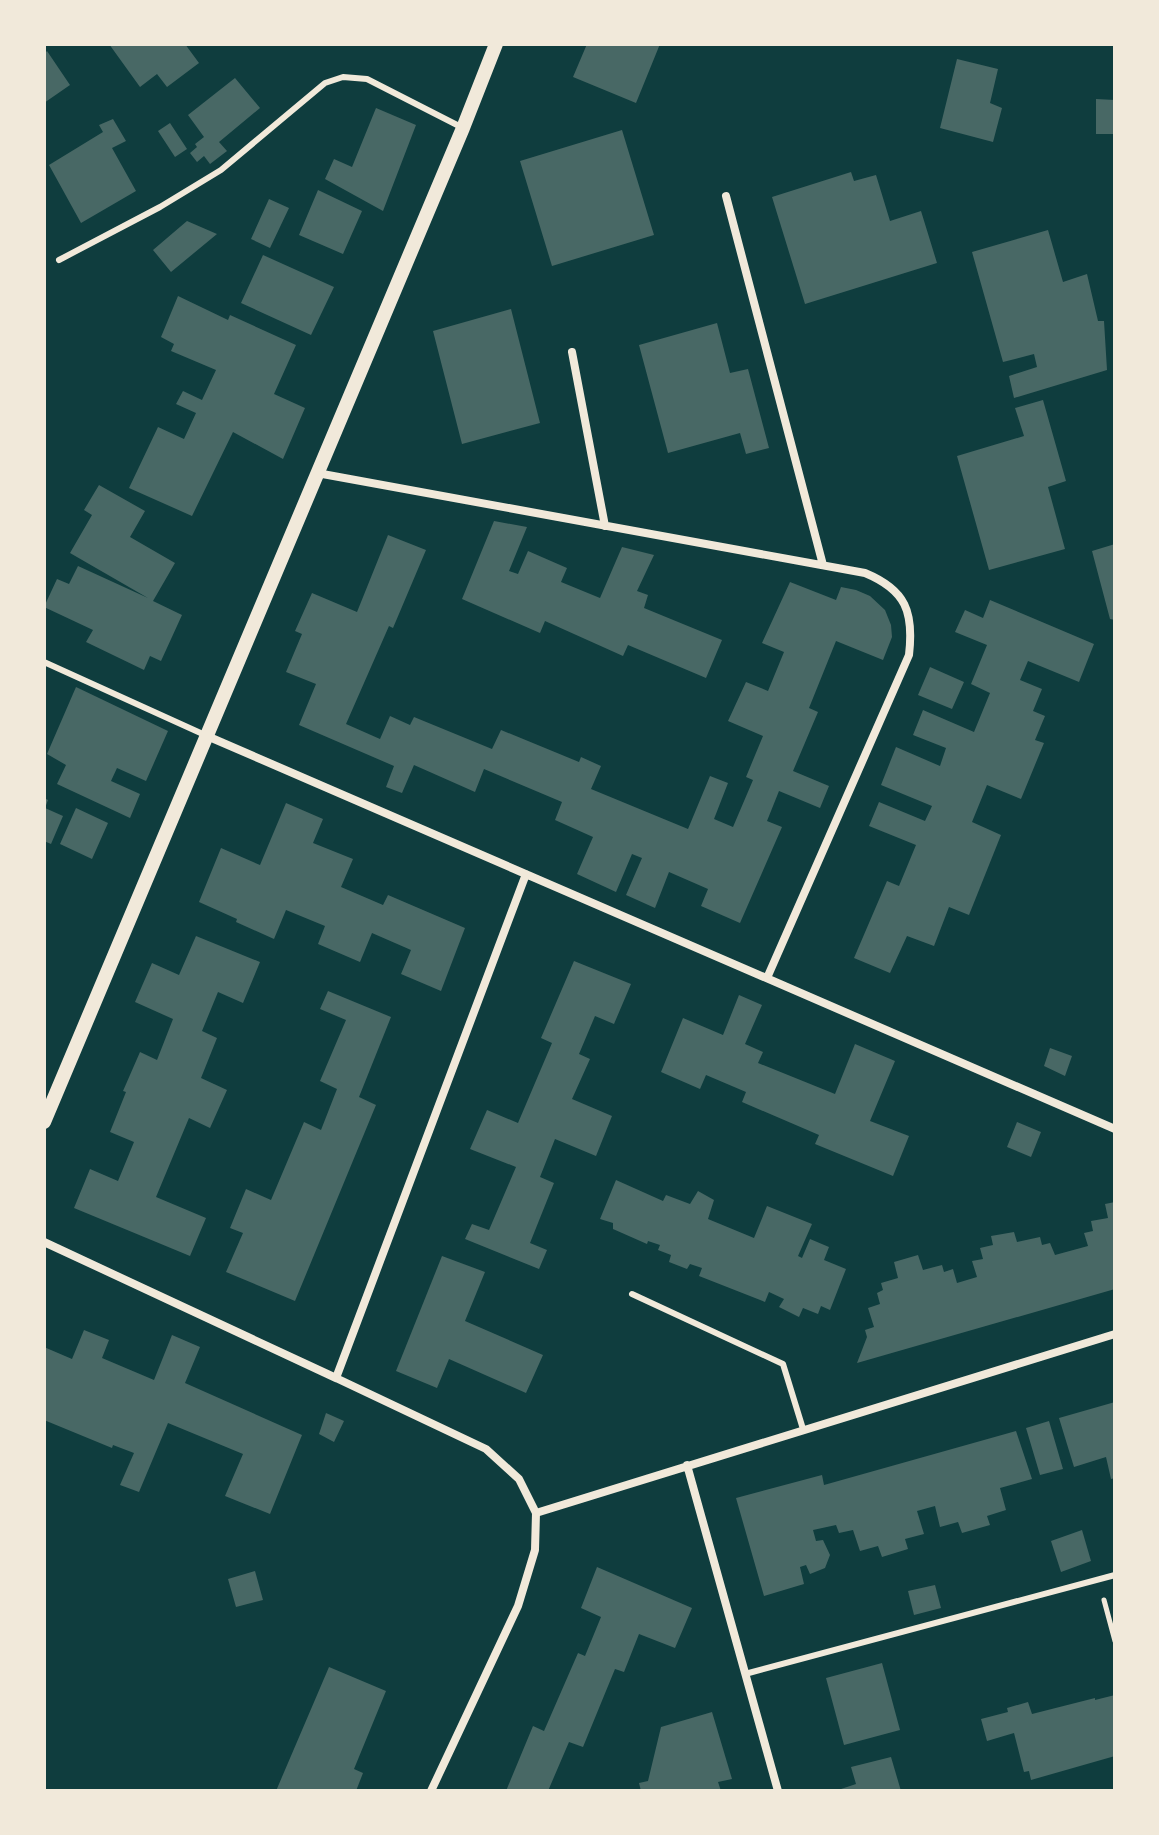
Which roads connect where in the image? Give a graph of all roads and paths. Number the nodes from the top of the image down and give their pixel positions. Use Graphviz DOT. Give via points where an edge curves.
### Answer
graph roads {
  1 [pos="496,44"];
  2 [pos="463,128"];
  3 [pos="726,196"];
  4 [pos="59,260"];
  5 [pos="572,352"];
  6 [pos="317,473"];
  7 [pos="605,526"];
  8 [pos="823,565"];
  9 [pos="44,662"];
  10 [pos="207,736"];
  11 [pos="526,874"];
  12 [pos="767,978"];
  13 [pos="44,1122"];
  14 [pos="1115,1129"];
  15 [pos="44,1242"];
  16 [pos="632,1294"];
  17 [pos="1115,1334"];
  18 [pos="336,1378"];
  19 [pos="803,1429"];
  20 [pos="687,1465"];
  21 [pos="536,1513"];
  22 [pos="1115,1575"];
  23 [pos="1098,1580"];
  24 [pos="1115,1641"];
  25 [pos="745,1674"];
  26 [pos="431,1791"];
  27 [pos="778,1791"];
  1 -- 2 [label="street"];
  2 -- 4 [label="lane" via="367,79 343,77 325,83 221,170"];
  2 -- 6 [label="street"];
  3 -- 8 [label="street"];
  5 -- 7 [label="street"];
  6 -- 7 [label="street"];
  6 -- 10 [label="street"];
  7 -- 8 [label="street"];
  8 -- 12 [label="street" via="886,582 905,602 912,627 909,655"];
  9 -- 10 [label="lane"];
  10 -- 11 [label="street"];
  10 -- 13 [label="street"];
  11 -- 12 [label="street"];
  11 -- 18 [label="street"];
  12 -- 14 [label="street"];
  15 -- 18 [label="street"];
  16 -- 19 [label="lane" via="783,1364"];
  17 -- 19 [label="street"];
  18 -- 21 [label="street" via="486,1449 519,1479"];
  19 -- 20 [label="street"];
  20 -- 21 [label="street"];
  20 -- 25 [label="street"];
  21 -- 26 [label="street" via="535,1550 518,1606"];
  22 -- 23 [label="lane"];
  23 -- 24 [label="path"];
  23 -- 25 [label="lane"];
  25 -- 27 [label="street"];
}
